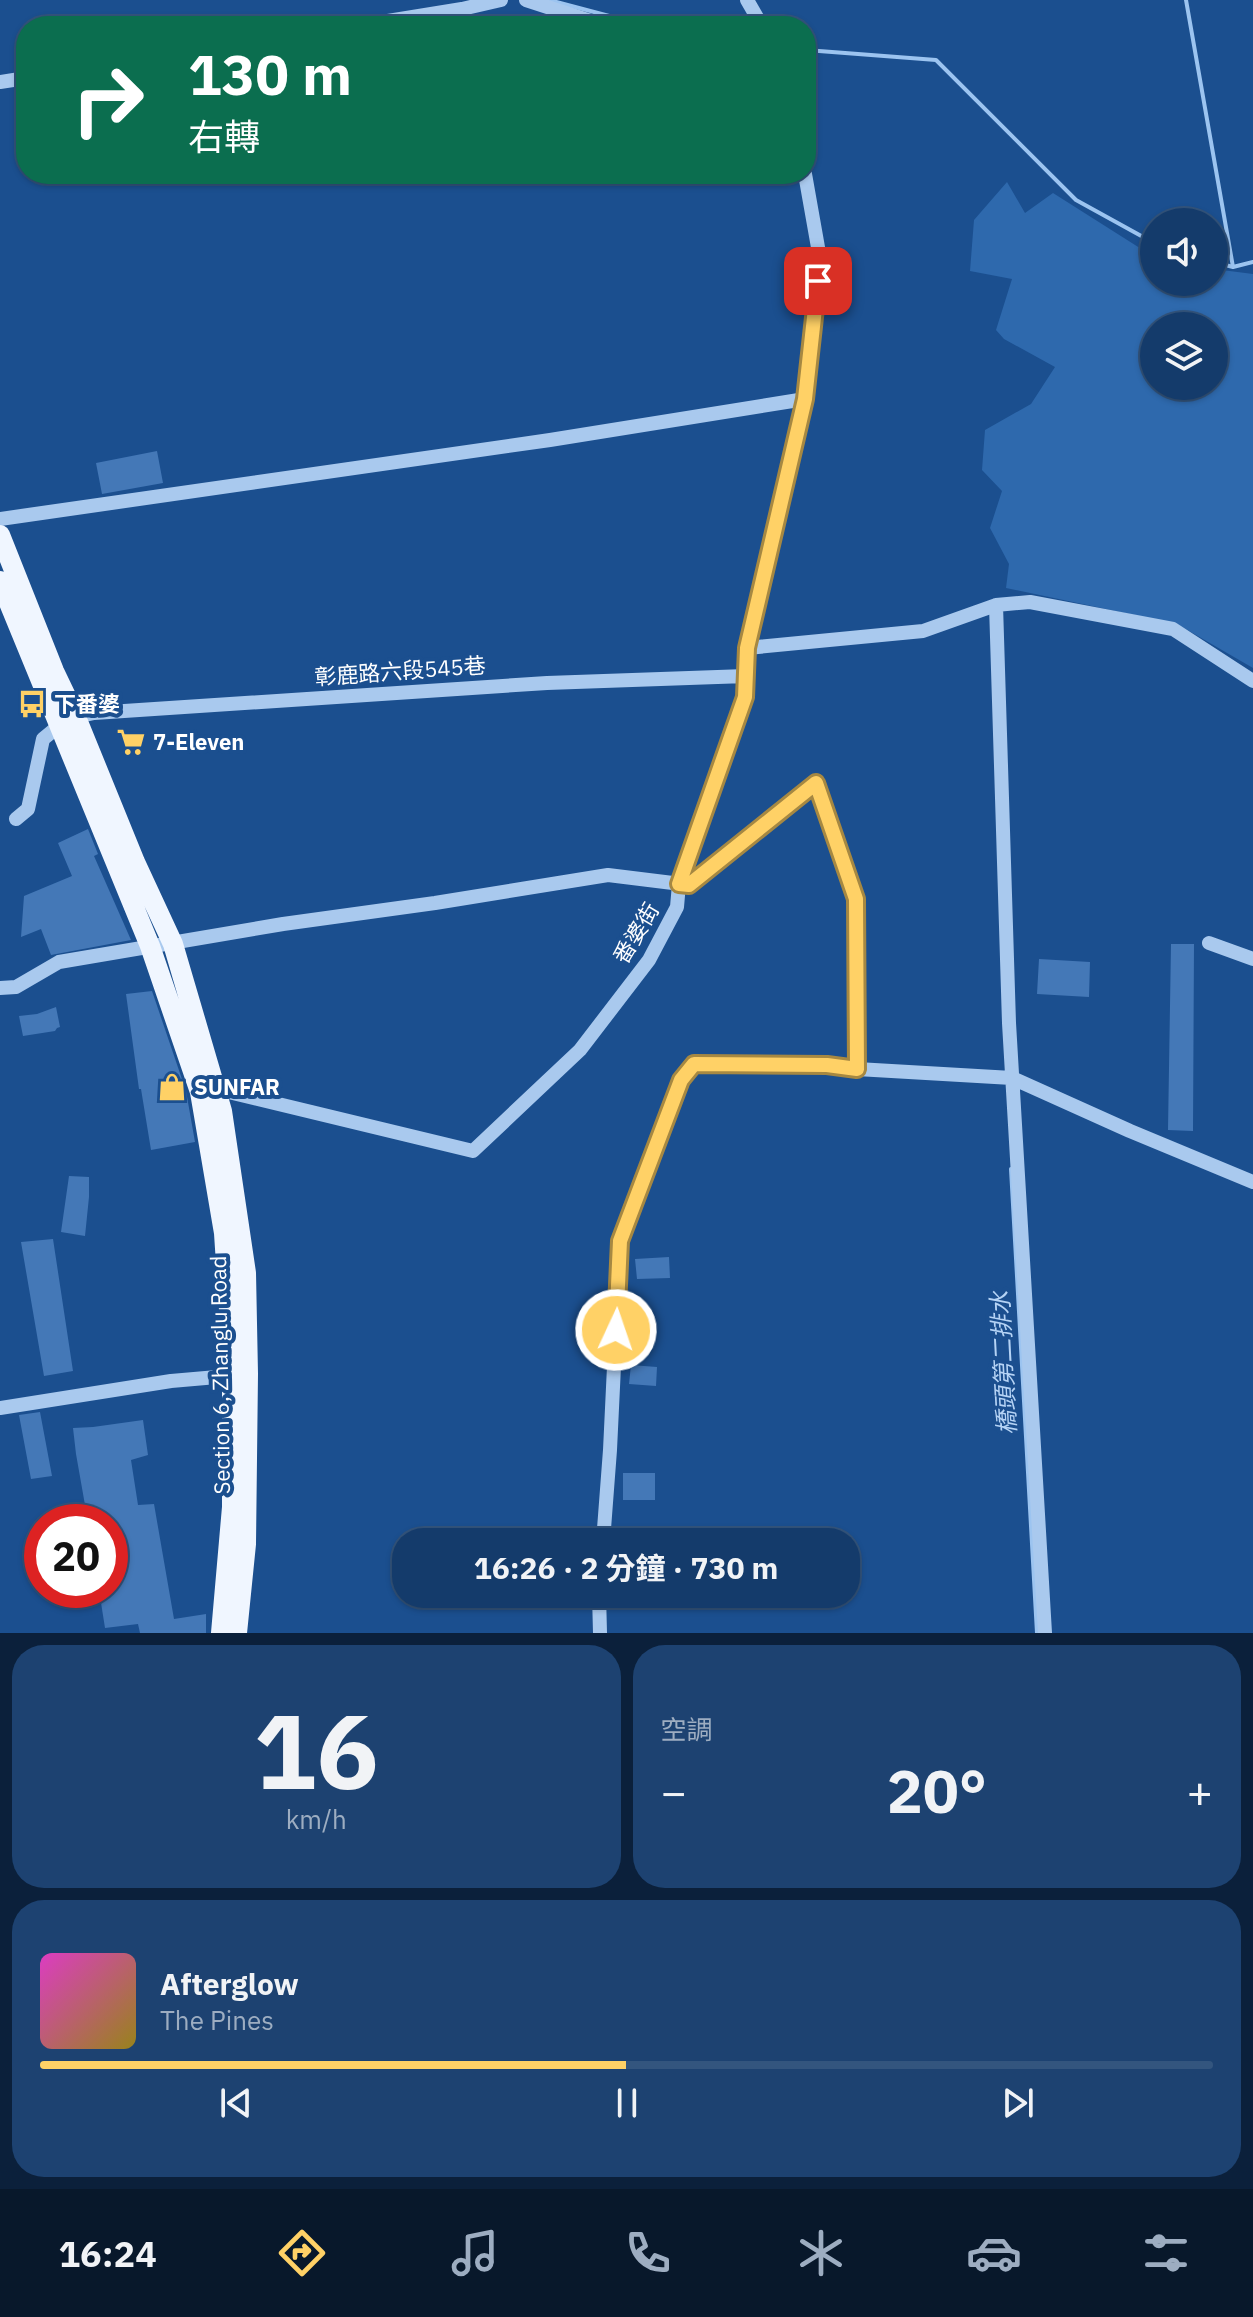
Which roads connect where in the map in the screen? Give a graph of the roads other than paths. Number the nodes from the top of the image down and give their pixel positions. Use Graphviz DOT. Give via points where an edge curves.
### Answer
graph roads {
  1 [pos="501,0"];
  2 [pos="526,0"];
  3 [pos="419,16"];
  4 [pos="575,16"];
  5 [pos="807,184"];
  6 [pos="805,399"];
  7 [pos="0,519"];
  8 [pos="0,535"];
  9 [pos="0,581"];
  10 [pos="996,605"];
  11 [pos="747,648"];
  12 [pos="746,676"];
  13 [pos="1253,681"];
  14 [pos="68,721"];
  15 [pos="16,819"];
  16 [pos="679,884"];
  17 [pos="1209,943"];
  18 [pos="173,944"];
  19 [pos="150,946"];
  20 [pos="1253,959"];
  21 [pos="0,988"];
  22 [pos="857,1069"];
  23 [pos="1012,1078"];
  24 [pos="208,1091"];
  25 [pos="1253,1182"];
  26 [pos="240,1375"];
  27 [pos="0,1408"];
  28 [pos="604,1528"];
  29 [pos="599,1608"];
  30 [pos="221,1633"];
  31 [pos="237,1633"];
  32 [pos="600,1633"];
  33 [pos="1045,1633"];
  1 -- 3 [label="street"];
  2 -- 4 [label="street"];
  5 -- 6 [label="street, 番婆街" via="819,253"];
  6 -- 7 [label="street"];
  6 -- 11 [label="street, 番婆街"];
  8 -- 14 [label="main road, Section 6, Zhanglu Road" via="54,671"];
  9 -- 14 [label="main road, Section 6, Zhanglu Road"];
  10 -- 11 [label="street" via="923,631"];
  10 -- 13 [label="street" via="1030,602 1173,629"];
  10 -- 23 [label="street"];
  11 -- 12 [label="street, 番婆街"];
  12 -- 14 [label="street, 彰鹿路六段545巷" via="547,683 94,713"];
  12 -- 16 [label="street, 番婆街" via="745,697"];
  14 -- 15 [label="street" via="43,739 28,809"];
  14 -- 18 [label="main road, Section 6, Zhanglu Road"];
  14 -- 19 [label="main road, Section 6, Zhanglu Road"];
  16 -- 18 [label="street" via="608,875"];
  16 -- 22 [label="street" via="689,885 816,783 856,899"];
  16 -- 24 [label="street, 番婆街" via="677,907 649,960 580,1050 473,1151"];
  17 -- 20 [label="street"];
  18 -- 19 [label="street"];
  18 -- 24 [label="main road, Section 6, Zhanglu Road"];
  19 -- 21 [label="street" via="59,962 16,987"];
  19 -- 24 [label="main road, Section 6, Zhanglu Road"];
  22 -- 23 [label="street"];
  22 -- 28 [label="street" via="694,1064 681,1080 620,1241"];
  23 -- 25 [label="street"];
  23 -- 33 [label="street"];
  24 -- 26 [label="main road, Section 6, Zhanglu Road" via="222,1111 246,1273"];
  26 -- 27 [label="street"];
  26 -- 30 [label="main road, Section 6, Zhanglu Road"];
  26 -- 31 [label="main road, Section 6, Zhanglu Road" via="246,1544"];
  29 -- 32 [label="street"];
}
